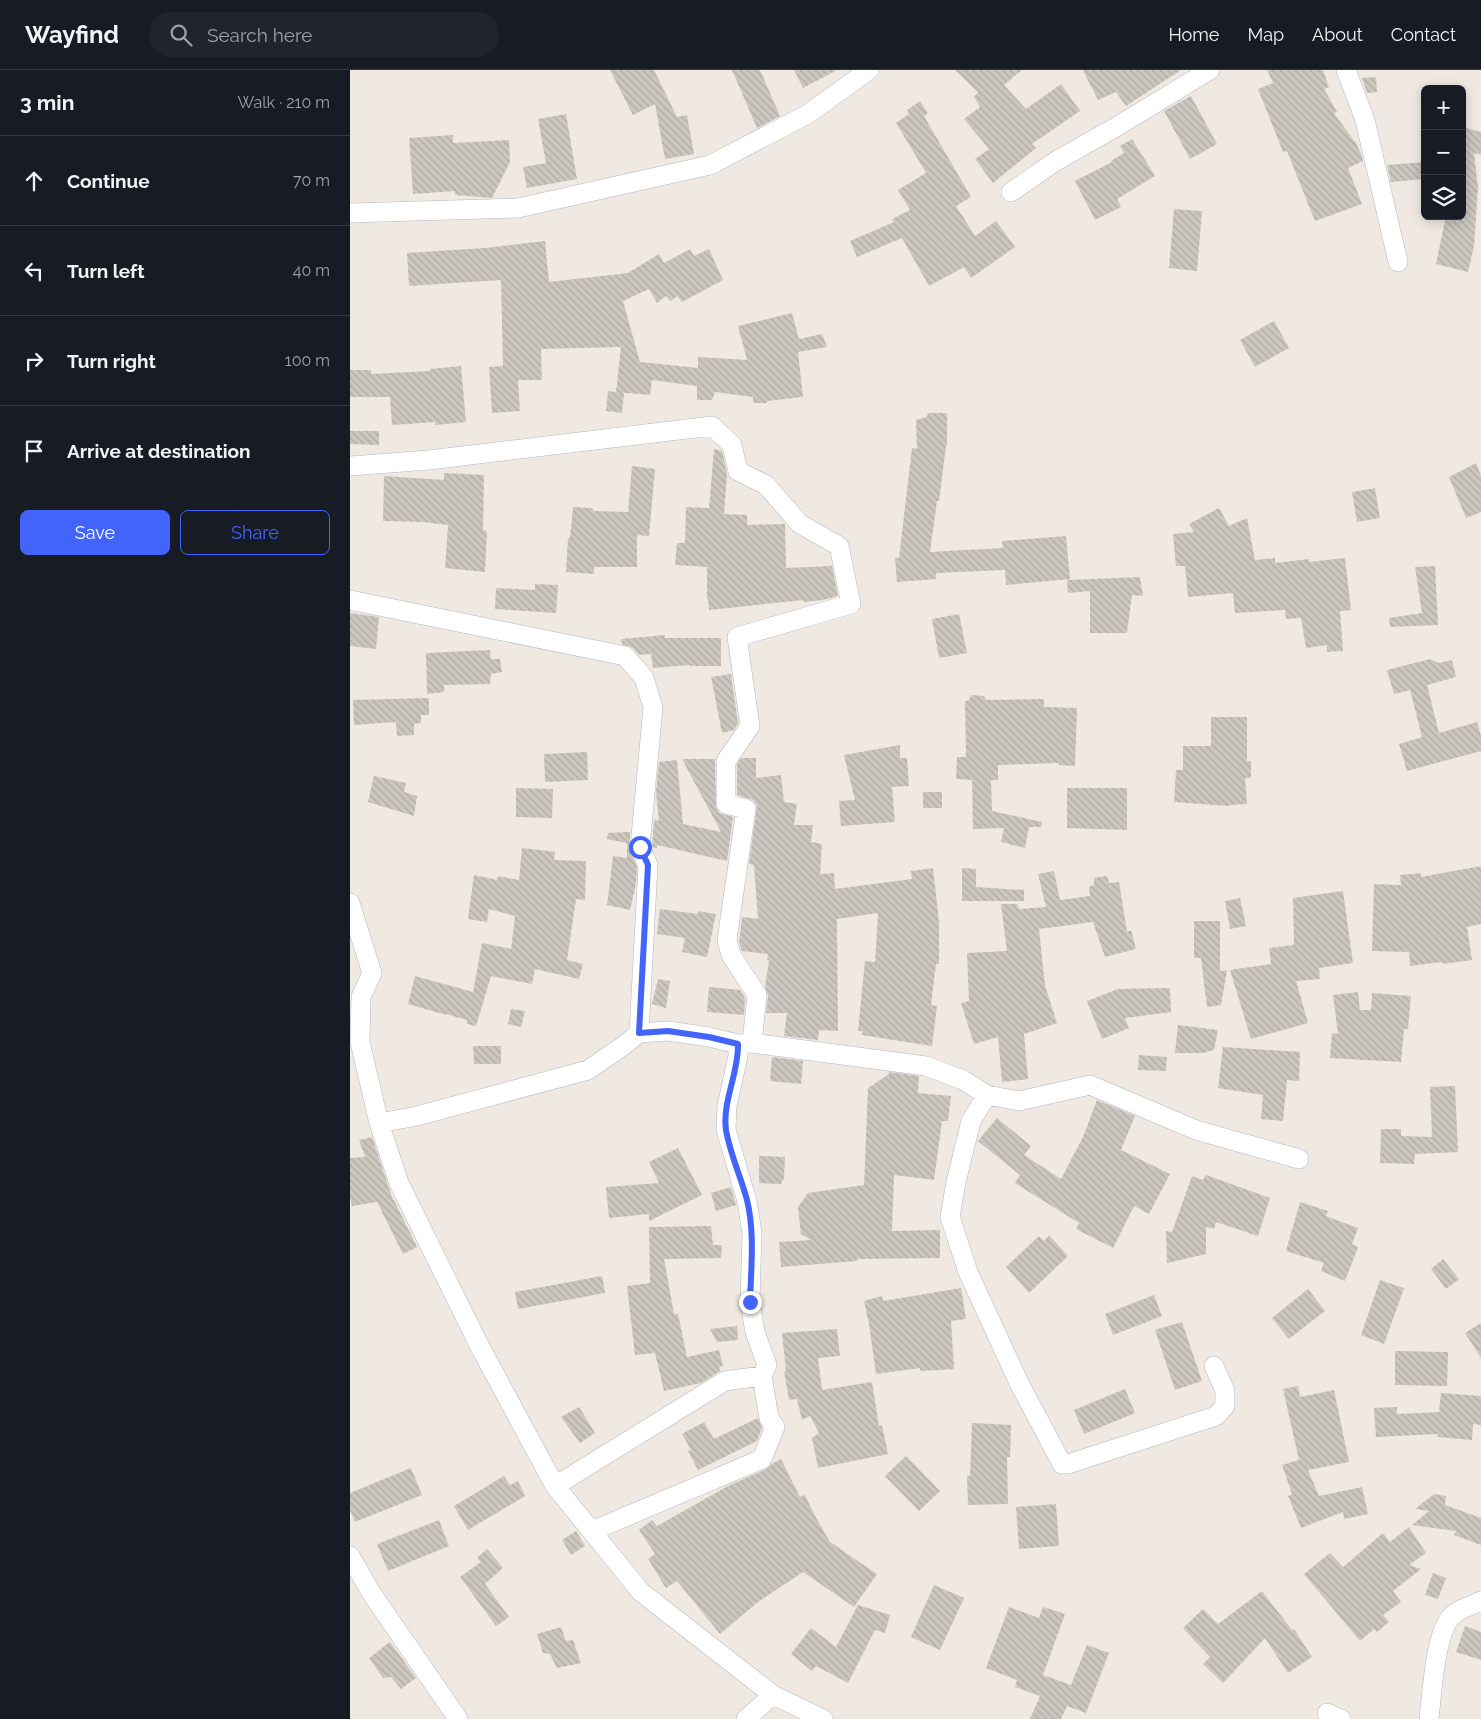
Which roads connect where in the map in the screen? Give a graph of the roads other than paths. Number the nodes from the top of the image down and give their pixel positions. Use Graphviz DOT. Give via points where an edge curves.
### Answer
graph roads {
  1 [pos="869,70"];
  2 [pos="1210,70"];
  3 [pos="1346,70"];
  4 [pos="1011,192"];
  5 [pos="350,214"];
  6 [pos="1398,262"];
  7 [pos="350,466"];
  8 [pos="350,600"];
  9 [pos="350,903"];
  10 [pos="639,1033"];
  11 [pos="355,1037"];
  12 [pos="745,1043"];
  13 [pos="987,1095"];
  14 [pos="380,1123"];
  15 [pos="1299,1159"];
  16 [pos="1214,1366"];
  17 [pos="762,1376"];
  18 [pos="555,1486"];
  19 [pos="592,1531"];
  20 [pos="350,1556"];
  21 [pos="1481,1602"];
  22 [pos="773,1695"];
  23 [pos="458,1719"];
  24 [pos="746,1719"];
  25 [pos="823,1719"];
  26 [pos="1429,1719"];
  1 -- 5 [label="street" via="808,114 710,164 518,208"];
  2 -- 4 [label="street" via="1056,160"];
  3 -- 6 [label="street" via="1365,120"];
  7 -- 12 [label="street" via="429,460 712,426 732,445 738,471 766,485 800,524 839,546 851,604 737,637 750,726 726,761 726,804 746,810 727,940 731,955 757,995"];
  8 -- 10 [label="street" via="625,656 644,678 653,707 640,847 648,865"];
  9 -- 11 [label="street" via="372,973 361,997"];
  10 -- 12 [label="street" via="668,1031"];
  10 -- 14 [label="street" via="588,1070"];
  11 -- 14 [label="street"];
  12 -- 13 [label="street" via="926,1066 963,1080"];
  12 -- 17 [label="street" via="738,1056 727,1106 726,1130 748,1201 752,1233 750,1302 755,1332 767,1365"];
  13 -- 15 [label="street" via="1019,1101 1090,1085 1196,1130"];
  13 -- 16 [label="street" via="971,1121 950,1217 968,1272 1019,1383 1062,1464 1216,1416 1225,1406 1225,1391"];
  14 -- 18 [label="street" via="399,1183 480,1347"];
  17 -- 18 [label="street" via="725,1381"];
  17 -- 19 [label="street" via="769,1418 775,1427 762,1459"];
  18 -- 19 [label="street"];
  19 -- 22 [label="street" via="641,1592"];
  20 -- 23 [label="street" via="372,1594"];
  21 -- 26 [label="street" via="1451,1616 1445,1626"];
  22 -- 24 [label="street"];
  22 -- 25 [label="street"];
}
